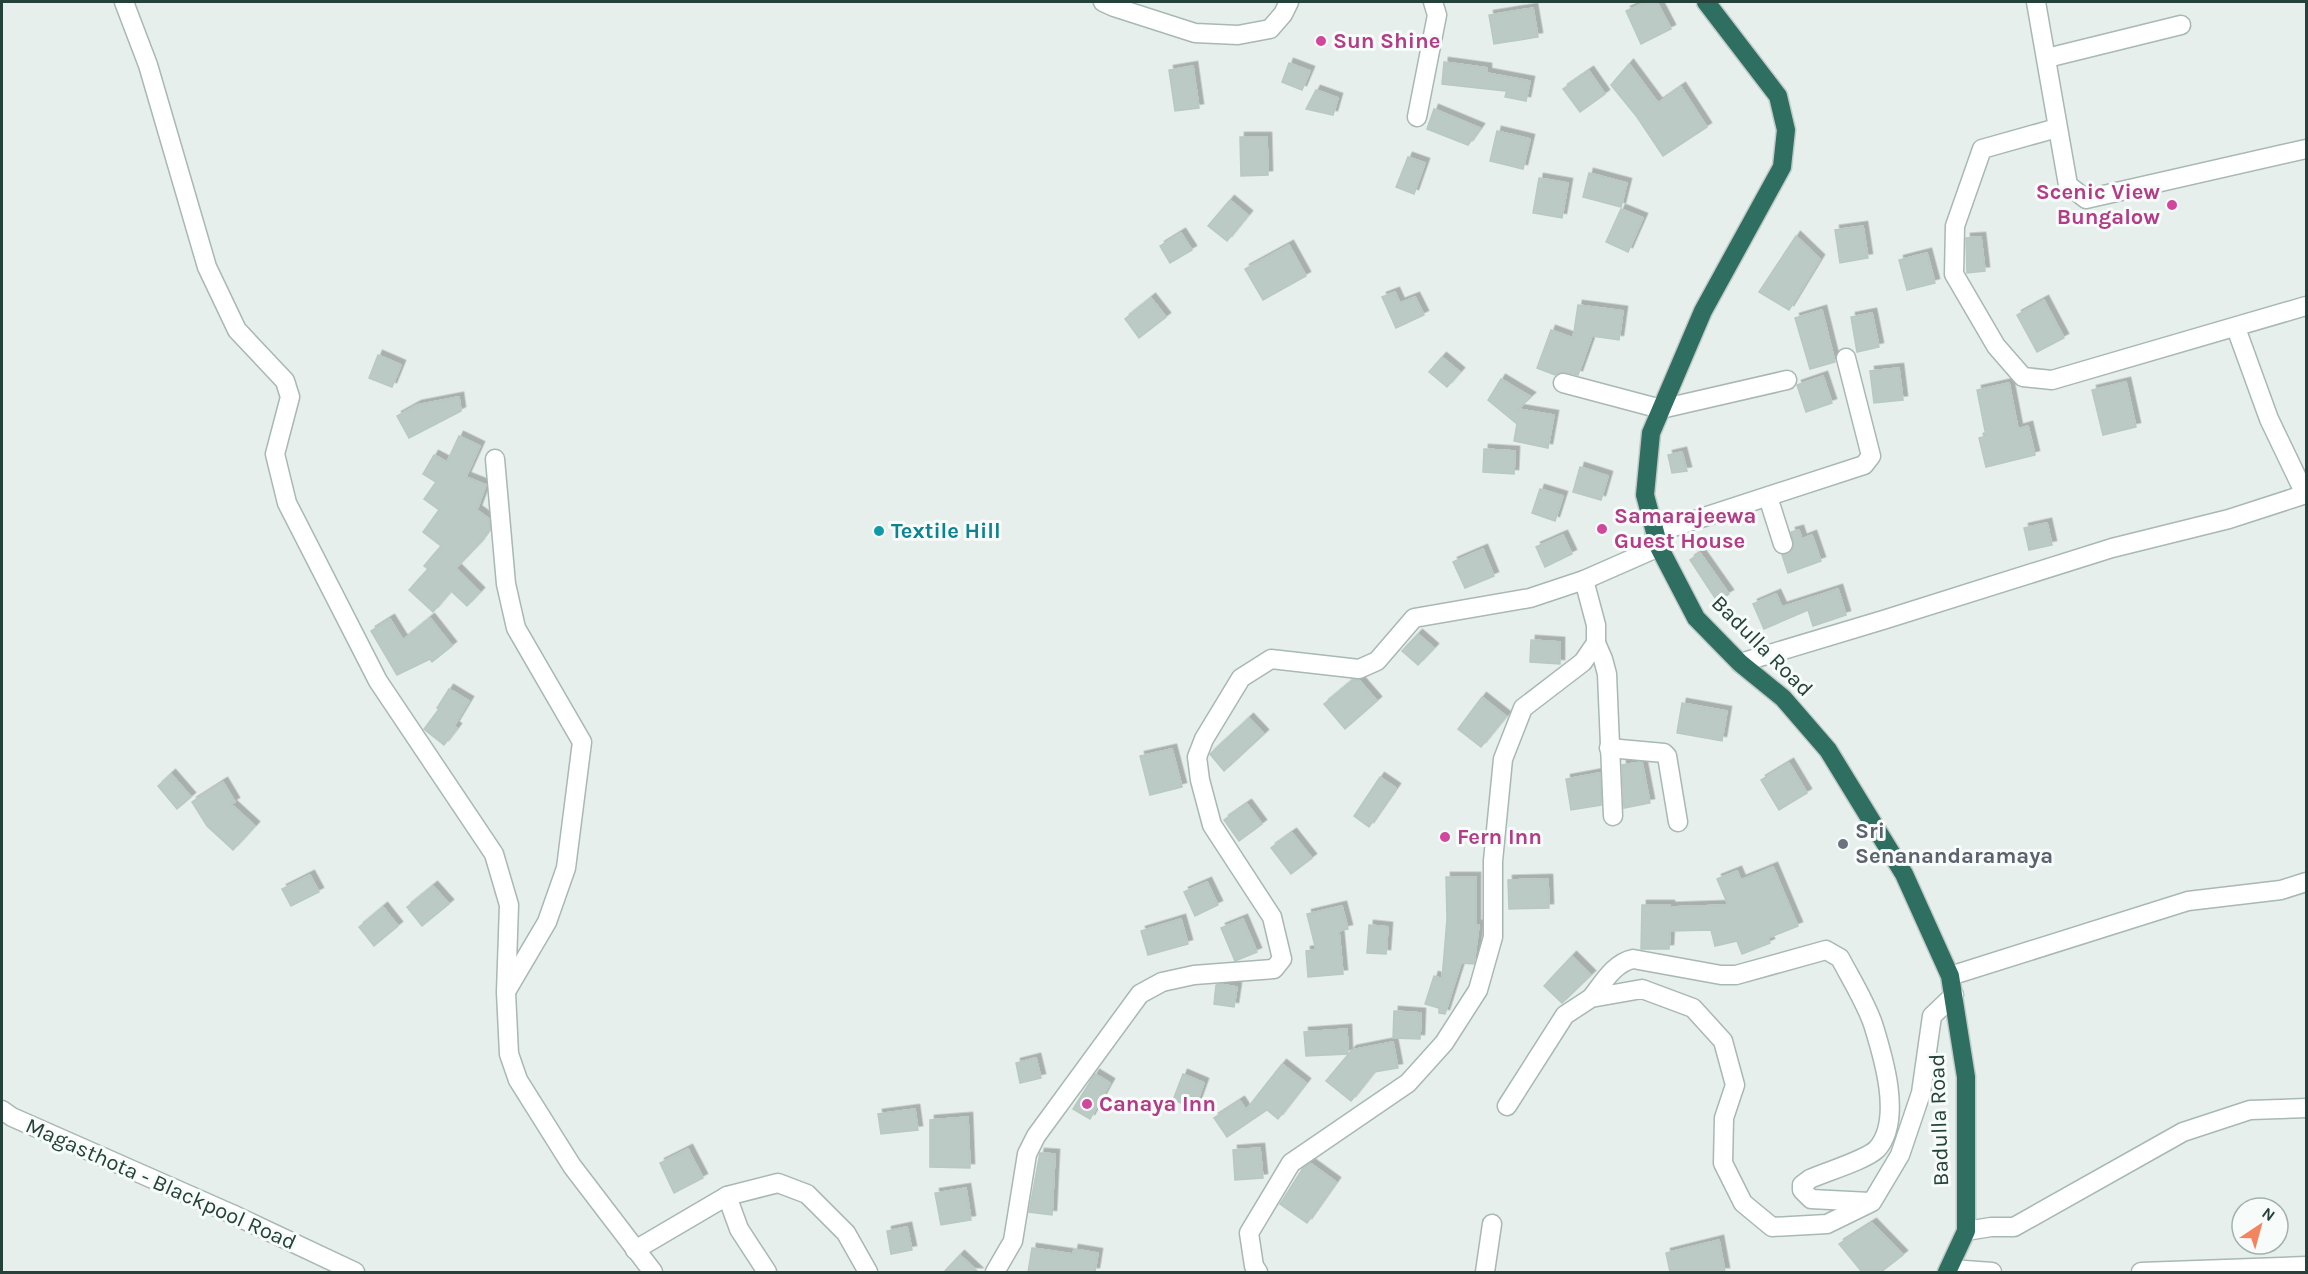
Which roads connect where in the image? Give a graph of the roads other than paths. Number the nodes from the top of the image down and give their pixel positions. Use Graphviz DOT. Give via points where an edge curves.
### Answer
graph roads {
  1 [pos="124,2"];
  2 [pos="1103,2"];
  3 [pos="1289,2"];
  4 [pos="1433,2"];
  5 [pos="1706,2"];
  6 [pos="2036,2"];
  7 [pos="2181,26"];
  8 [pos="2047,58"];
  9 [pos="1417,117"];
  10 [pos="2057,128"];
  11 [pos="2307,149"];
  12 [pos="2307,306"];
  13 [pos="2236,328"];
  14 [pos="1846,358"];
  15 [pos="1787,380"];
  16 [pos="1563,383"];
  17 [pos="1661,409"];
  18 [pos="495,459"];
  19 [pos="2306,494"];
  20 [pos="1768,497"];
  21 [pos="1657,540"];
  22 [pos="1783,544"];
  23 [pos="1584,580"];
  24 [pos="1596,643"];
  25 [pos="1740,663"];
  26 [pos="1609,747"];
  27 [pos="1613,816"];
  28 [pos="1678,822"];
  29 [pos="2307,882"];
  30 [pos="1950,976"];
  31 [pos="506,992"];
  32 [pos="1954,995"];
  33 [pos="1591,998"];
  34 [pos="1507,1106"];
  35 [pos="2307,1108"];
  36 [pos="2,1110"];
  37 [pos="727,1196"];
  38 [pos="1872,1202"];
  39 [pos="1492,1224"];
  40 [pos="1966,1231"];
  41 [pos="635,1250"];
  42 [pos="2307,1266"];
  43 [pos="1949,1271"];
  44 [pos="355,1272"];
  45 [pos="654,1272"];
  46 [pos="767,1272"];
  47 [pos="868,1272"];
  48 [pos="995,1272"];
  49 [pos="1258,1272"];
  50 [pos="1485,1272"];
  51 [pos="1992,1272"];
  52 [pos="2141,1272"];
  1 -- 31 [label="street" via="148,65 207,267 237,330 285,381 290,397 275,454 287,503 378,681 494,854 508,905"];
  2 -- 3 [label="street" via="1195,33 1238,35 1270,29"];
  4 -- 9 [label="street" via="1437,15"];
  5 -- 17 [label="highway, Badulla Road" via="1778,96 1786,130 1782,167 1703,311"];
  6 -- 8 [label="street"];
  7 -- 8 [label="street"];
  8 -- 10 [label="street"];
  10 -- 11 [label="street" via="2068,185 2086,199"];
  10 -- 13 [label="street" via="1982,149 1955,226 1954,274 1996,346 2023,377 2052,380"];
  12 -- 13 [label="street"];
  13 -- 19 [label="street" via="2269,419"];
  14 -- 20 [label="street" via="1871,456 1869,461"];
  15 -- 17 [label="street"];
  16 -- 17 [label="street"];
  17 -- 21 [label="highway, Badulla Road" via="1651,433 1644,495"];
  18 -- 31 [label="street" via="506,584 516,628 582,742 566,868 547,922"];
  19 -- 25 [label="street" via="2229,519 2112,548"];
  20 -- 21 [label="street"];
  20 -- 22 [label="street"];
  21 -- 23 [label="street"];
  21 -- 25 [label="highway, Badulla Road" via="1696,618"];
  23 -- 24 [label="street" via="1596,625"];
  23 -- 48 [label="street" via="1530,597 1414,618 1377,661 1359,669 1271,659 1241,678 1204,739 1197,757 1200,780 1212,825 1272,917 1282,959 1274,969 1194,975 1162,982 1140,994 1036,1136 1027,1154 1013,1241"];
  24 -- 26 [label="street" via="1607,674"];
  24 -- 49 [label="street" via="1583,662 1523,708 1503,759 1493,861 1493,937 1478,990 1444,1043 1408,1083 1292,1163 1249,1233"];
  25 -- 30 [label="highway, Badulla Road" via="1783,698 1828,750 1904,874"];
  26 -- 27 [label="street"];
  26 -- 28 [label="street" via="1667,756"];
  29 -- 30 [label="street" via="2281,890 2188,901"];
  30 -- 32 [label="highway, Badulla Road"];
  31 -- 41 [label="street" via="509,1054 518,1080 572,1166"];
  32 -- 38 [label="street" via="1932,1016 1921,1093 1900,1155"];
  32 -- 40 [label="highway, Badulla Road" via="1966,1077"];
  33 -- 34 [label="street" via="1565,1015"];
  33 -- 38 [label="street" via="1642,989 1693,1008 1723,1041 1735,1085 1724,1119 1723,1164 1743,1203 1772,1227 1827,1224"];
  33 -- 38 [label="street" via="1617,966 1633,959 1736,975 1826,950 1835,954 1872,1022 1887,1079 1890,1108 1886,1134 1876,1150 1810,1179 1802,1190 1811,1199"];
  35 -- 40 [label="street" via="2250,1110 2183,1132 2014,1227"];
  36 -- 44 [label="street, Magasthota - Blackpool Road"];
  37 -- 41 [label="street"];
  37 -- 46 [label="street" via="739,1229"];
  37 -- 47 [label="street" via="778,1183 807,1194 846,1233"];
  39 -- 50 [label="street"];
  40 -- 43 [label="highway, Badulla Road"];
  41 -- 45 [label="street"];
  42 -- 52 [label="street"];
  43 -- 51 [label="street"];
}
